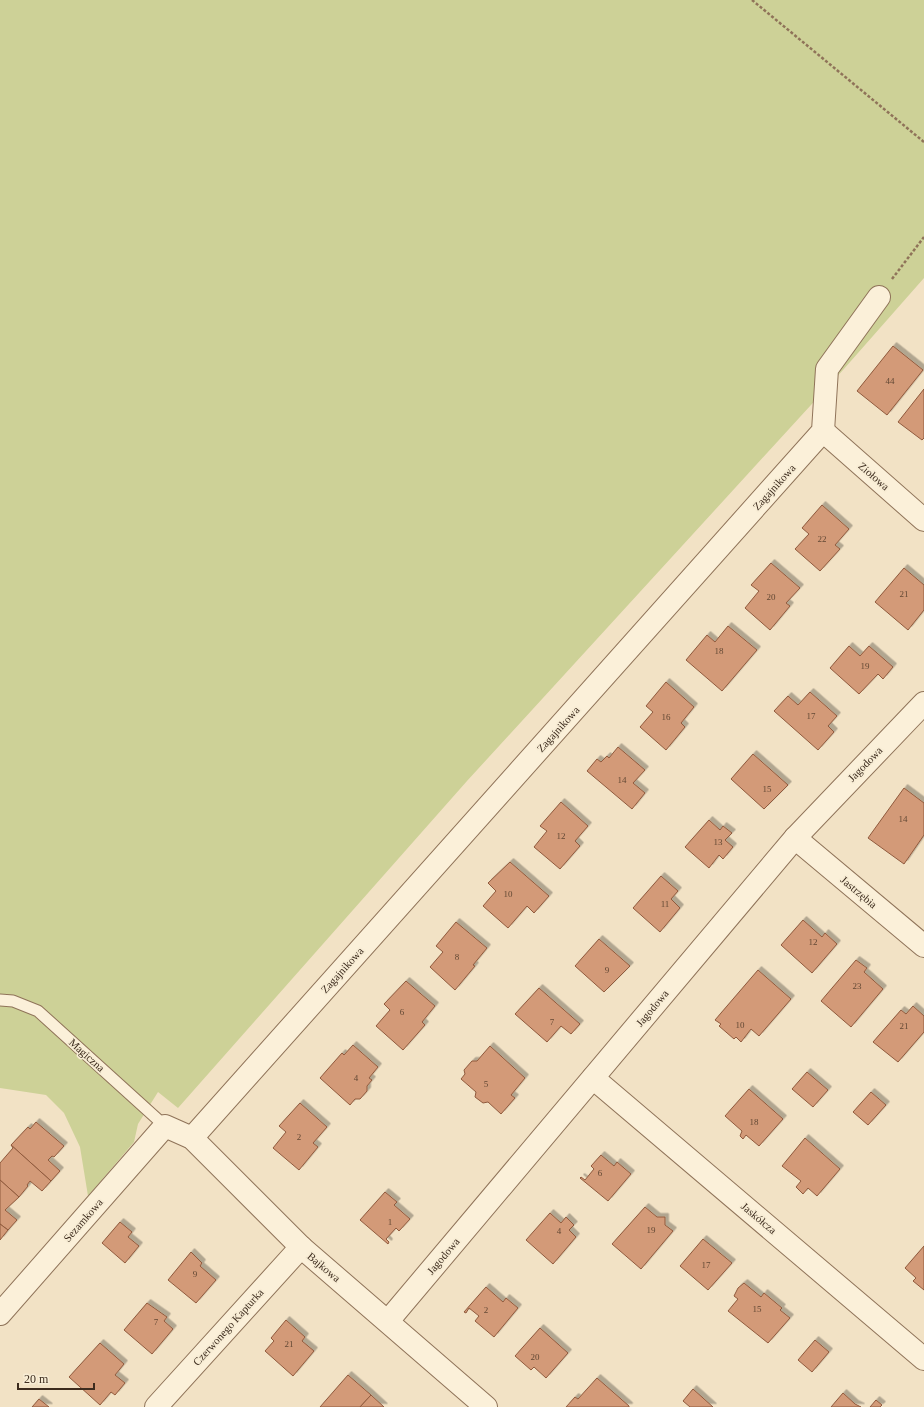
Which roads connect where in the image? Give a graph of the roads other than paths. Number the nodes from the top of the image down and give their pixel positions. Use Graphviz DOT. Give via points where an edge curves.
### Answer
graph roads {
  1 [pos="878,297"];
  2 [pos="823,432"];
  3 [pos="924,520"];
  4 [pos="924,703"];
  5 [pos="795,838"];
  6 [pos="924,946"];
  7 [pos="0,1000"];
  8 [pos="593,1078"];
  9 [pos="166,1126"];
  10 [pos="192,1138"];
  11 [pos="301,1247"];
  12 [pos="0,1314"];
  13 [pos="388,1321"];
  14 [pos="924,1359"];
  15 [pos="156,1407"];
  16 [pos="486,1407"];
  1 -- 2 [label="street" via="827,369"];
  2 -- 3 [label="street, Ziołowa"];
  2 -- 10 [label="street, Zagajnikowa"];
  4 -- 5 [label="street, Jagodowa"];
  5 -- 6 [label="street, Jastrzębia"];
  5 -- 8 [label="street, Jagodowa"];
  7 -- 9 [label="lane, Magiczna" via="38,1011"];
  8 -- 13 [label="street, Jagodowa"];
  8 -- 14 [label="street, Jaskółcza"];
  9 -- 10 [label="street, Bajkowa"];
  9 -- 12 [label="street, Sezamkowa"];
  10 -- 11 [label="street, Bajkowa"];
  11 -- 13 [label="street, Bajkowa"];
  11 -- 15 [label="street, Czerwonego Kapturka"];
  13 -- 16 [label="street, Bajkowa"];
}
